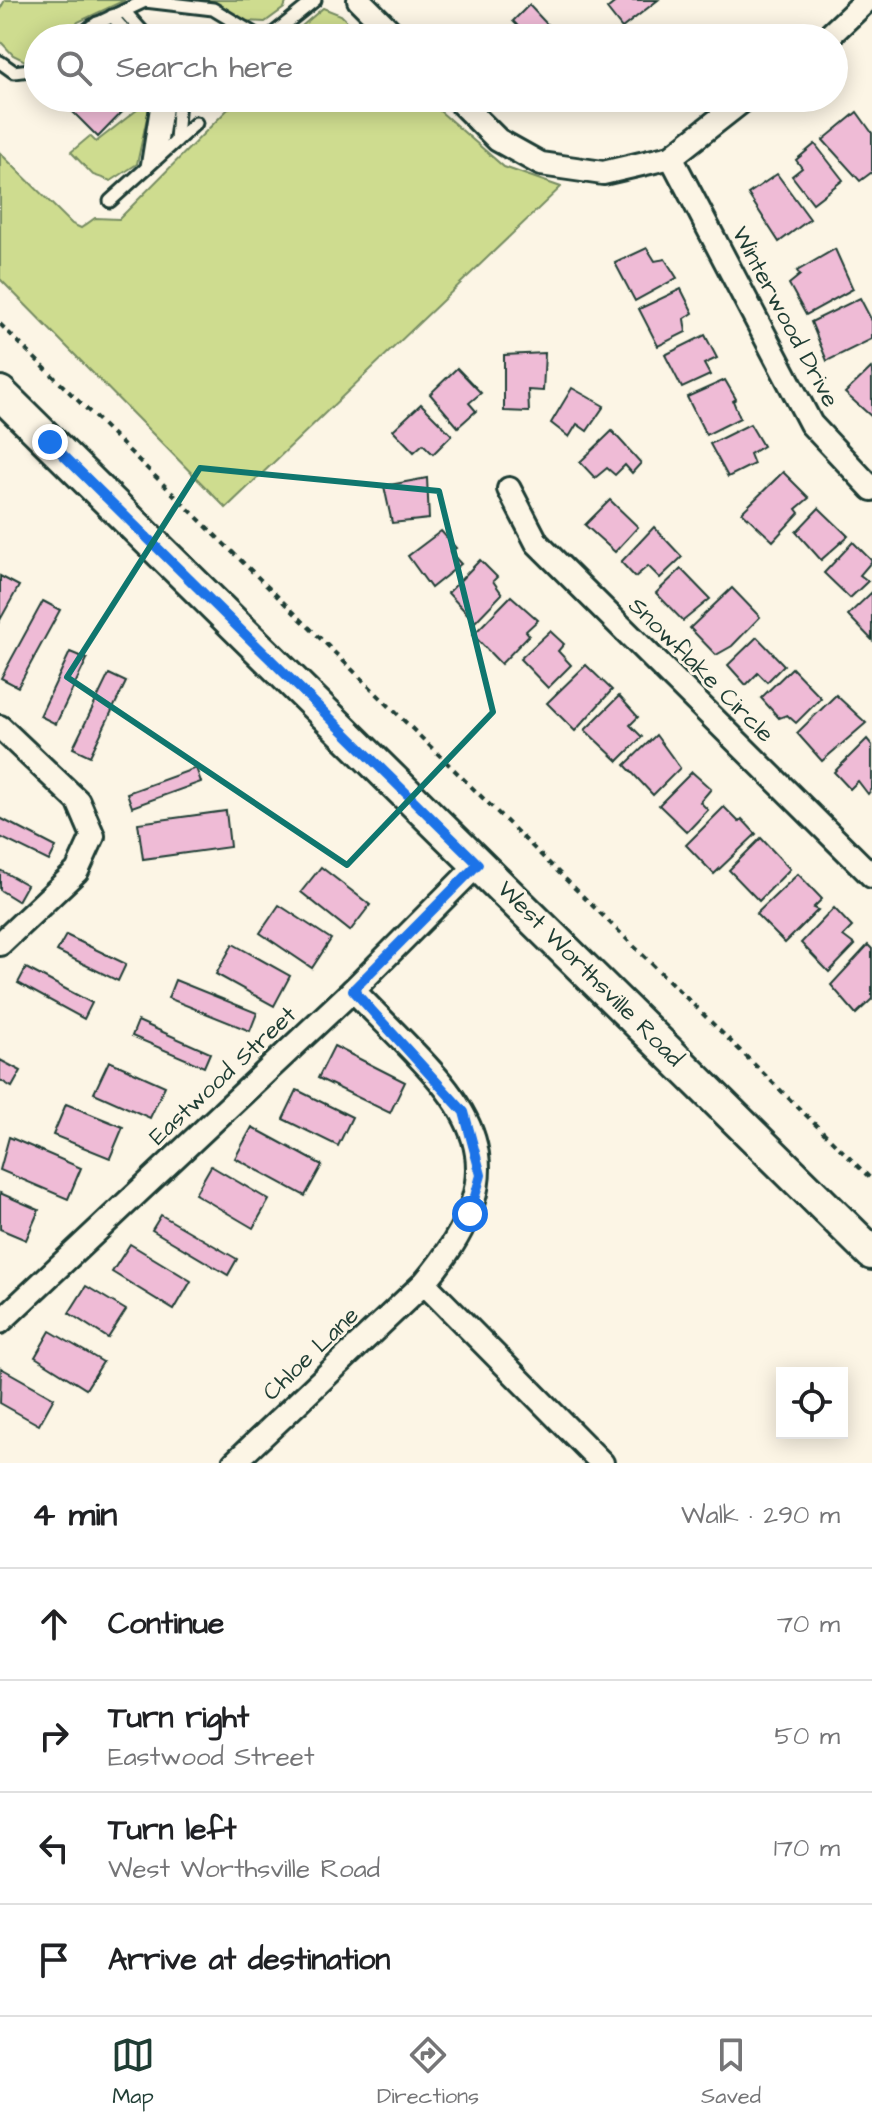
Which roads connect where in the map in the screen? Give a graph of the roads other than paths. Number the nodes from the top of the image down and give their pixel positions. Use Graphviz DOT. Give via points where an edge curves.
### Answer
graph roads {
  1 [pos="315,0"];
  2 [pos="359,0"];
  3 [pos="867,0"];
  4 [pos="124,11"];
  5 [pos="112,16"];
  6 [pos="97,23"];
  7 [pos="119,24"];
  8 [pos="136,24"];
  9 [pos="238,24"];
  10 [pos="285,24"];
  11 [pos="383,24"];
  12 [pos="842,24"];
  13 [pos="0,62"];
  14 [pos="24,71"];
  15 [pos="156,112"];
  16 [pos="166,112"];
  17 [pos="178,112"];
  18 [pos="470,112"];
  19 [pos="728,112"];
  20 [pos="196,123"];
  21 [pos="176,141"];
  22 [pos="159,156"];
  23 [pos="671,157"];
  24 [pos="146,168"];
  25 [pos="110,201"];
  26 [pos="0,393"];
  27 [pos="509,489"];
  28 [pos="872,489"];
  29 [pos="0,727"];
  30 [pos="478,864"];
  31 [pos="872,876"];
  32 [pos="0,944"];
  33 [pos="353,990"];
  34 [pos="872,1253"];
  35 [pos="424,1283"];
  36 [pos="0,1322"];
  37 [pos="234,1463"];
  38 [pos="602,1463"];
  1 -- 10 [label="lane"];
  2 -- 11 [label="street"];
  3 -- 12 [label="street"];
  4 -- 5 [label="lane"];
  4 -- 8 [label="lane"];
  4 -- 9 [label="lane" via="145,1 213,9"];
  5 -- 6 [label="lane"];
  5 -- 7 [label="lane"];
  13 -- 14 [label="lane" via="14,72"];
  15 -- 24 [label="lane"];
  16 -- 22 [label="lane"];
  17 -- 21 [label="lane"];
  18 -- 23 [label="street" via="498,140 541,164 603,173"];
  19 -- 23 [label="street"];
  20 -- 21 [label="lane"];
  21 -- 22 [label="lane"];
  22 -- 24 [label="lane"];
  23 -- 28 [label="street, Winterwood Drive" via="811,424"];
  24 -- 25 [label="lane"];
  26 -- 30 [label="main road, West Worthsville Road"];
  27 -- 31 [label="street, Snowflake Circle" via="537,543"];
  29 -- 32 [label="street" via="78,801 93,836 77,871"];
  30 -- 33 [label="street, Eastwood Street"];
  30 -- 34 [label="main road, West Worthsville Road"];
  33 -- 35 [label="street, Chloe Lane" via="464,1112 475,1145 481,1175 470,1214"];
  33 -- 36 [label="street, Eastwood Street"];
  35 -- 37 [label="street, Chloe Lane"];
  35 -- 38 [label="street"];
}
